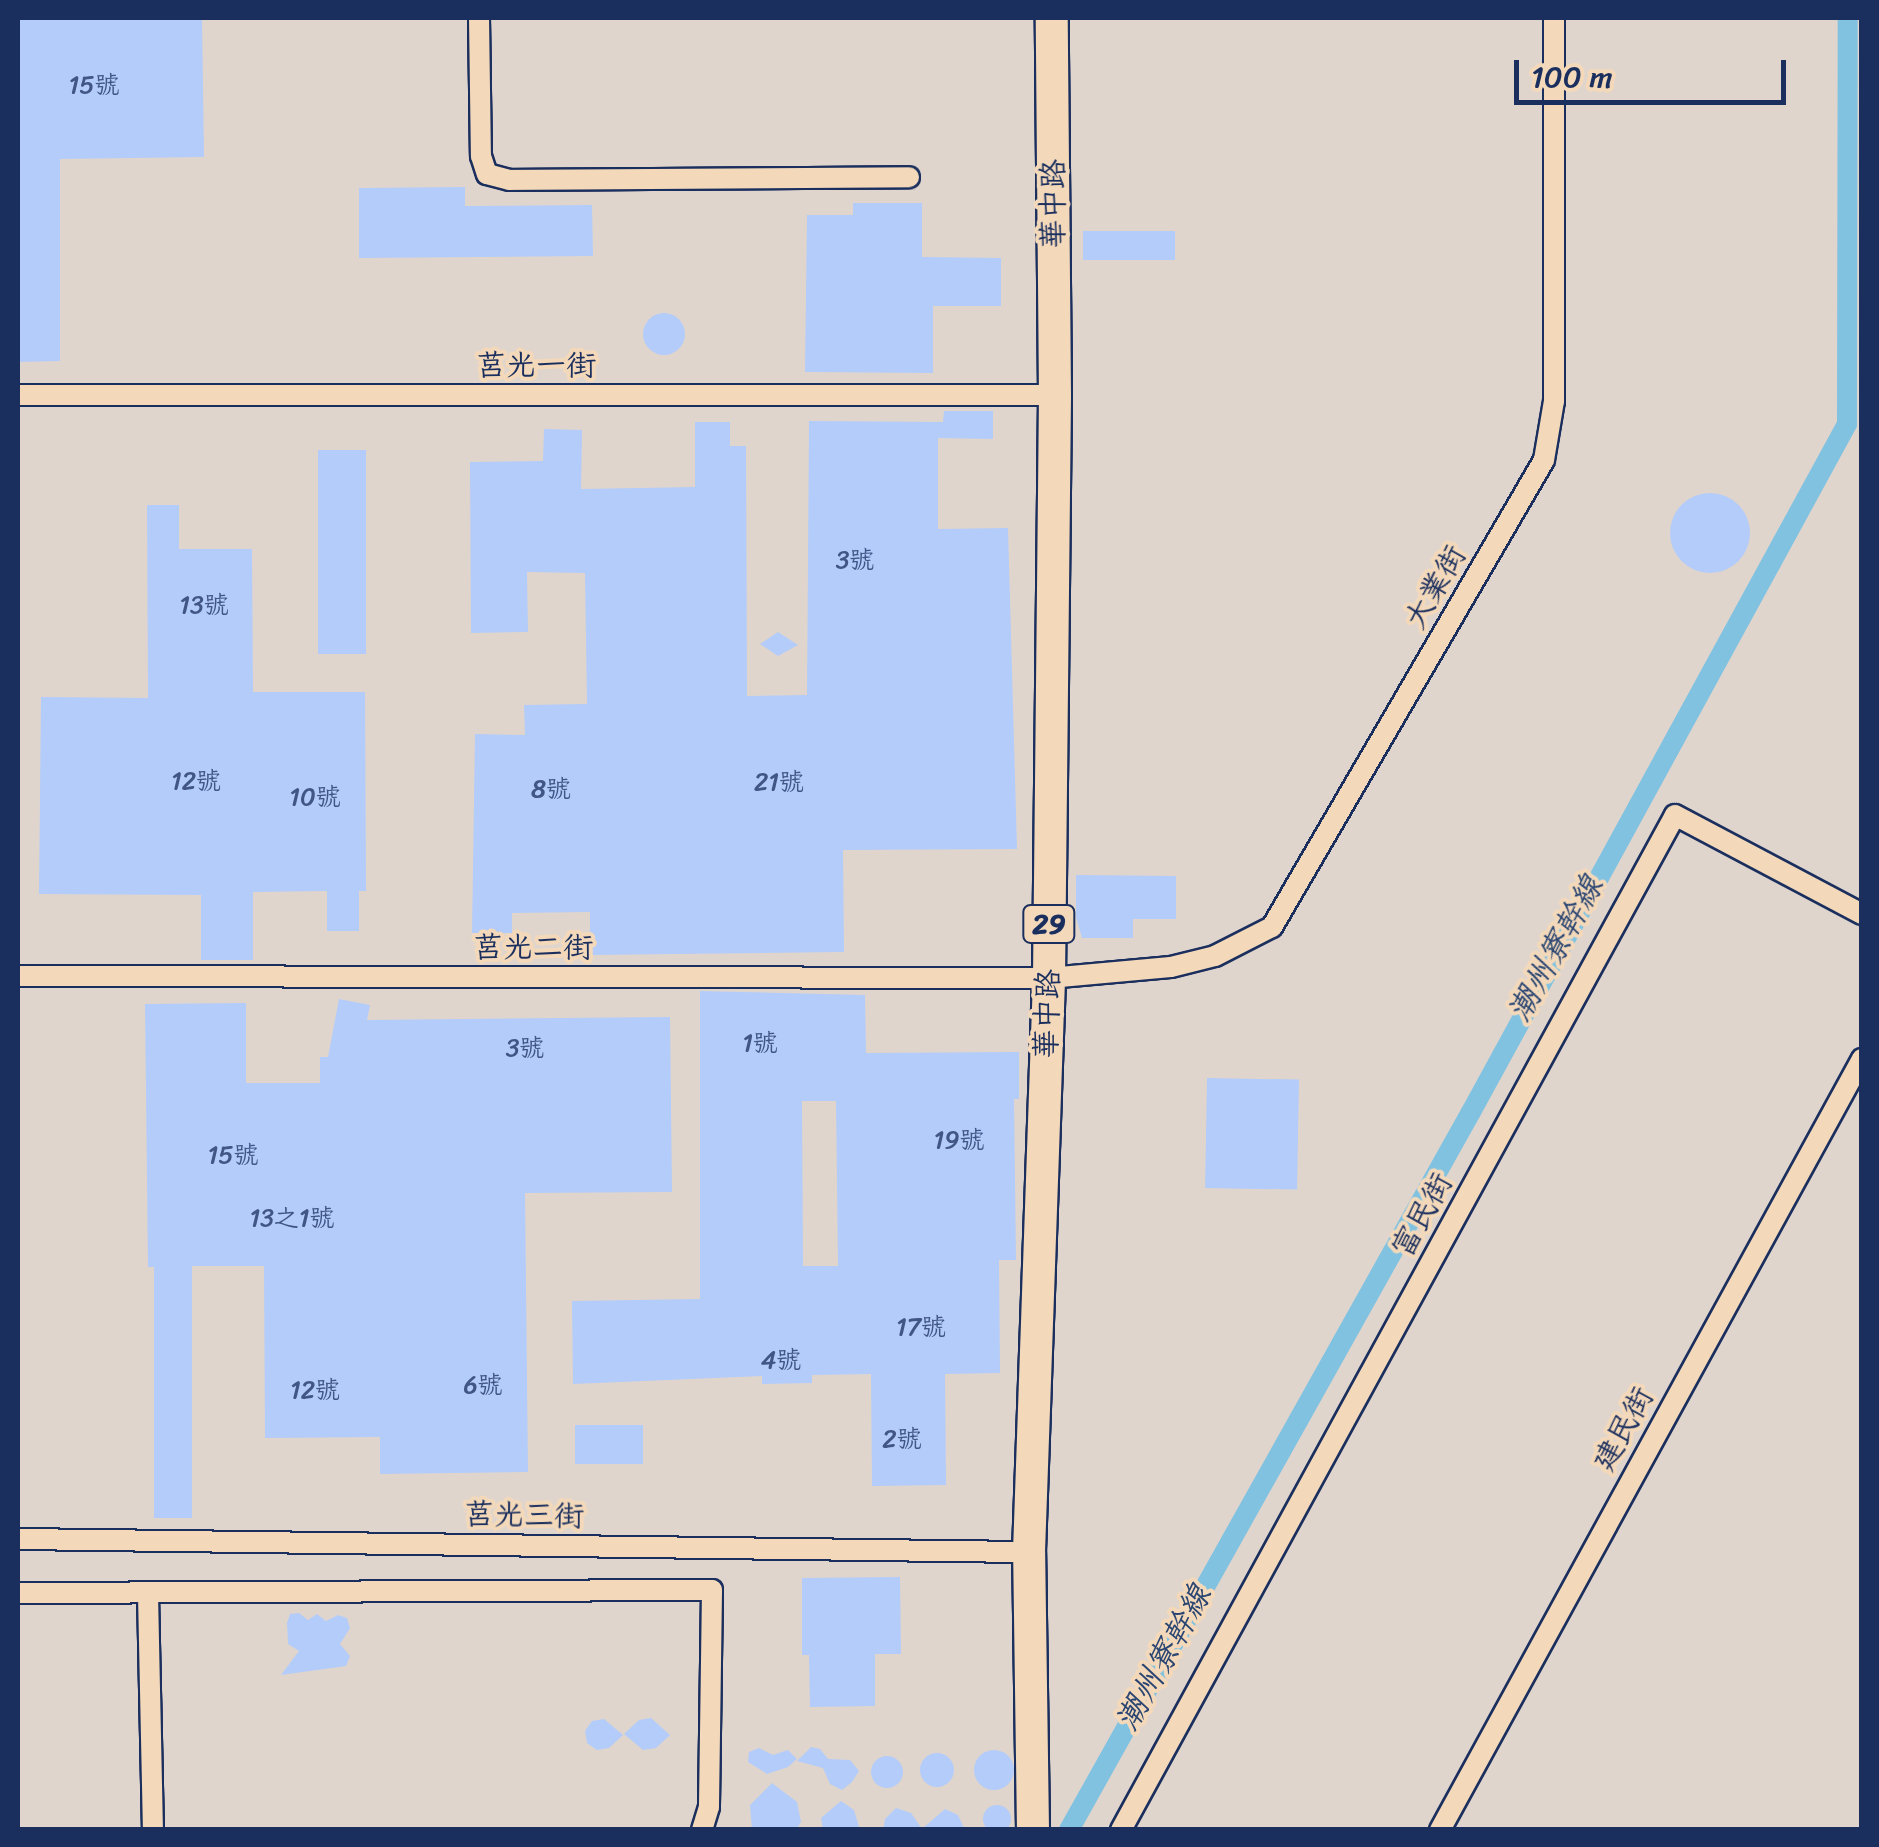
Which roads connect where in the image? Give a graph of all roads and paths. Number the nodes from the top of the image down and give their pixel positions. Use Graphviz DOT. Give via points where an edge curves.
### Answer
graph roads {
  1 [pos="478,18"];
  2 [pos="1052,18"];
  3 [pos="1554,18"];
  4 [pos="909,177"];
  5 [pos="18,394"];
  6 [pos="1055,395"];
  7 [pos="1862,914"];
  8 [pos="18,976"];
  9 [pos="1048,978"];
  10 [pos="1862,1059"];
  11 [pos="18,1539"];
  12 [pos="1030,1552"];
  13 [pos="18,1593"];
  14 [pos="148,1594"];
  15 [pos="153,1830"];
  16 [pos="702,1830"];
  17 [pos="1033,1830"];
  18 [pos="1121,1830"];
  19 [pos="1440,1830"];
  1 -- 4 [label="street" via="487,174 509,180"];
  2 -- 6 [label="main road, 華中路 / 29"];
  3 -- 9 [label="street, 大業街" via="1554,401 1544,460 1272,927 1215,956 1171,967"];
  5 -- 6 [label="street, 莒光一街"];
  6 -- 9 [label="main road, 華中路 / 29"];
  7 -- 18 [label="street, 富民街" via="1674,815"];
  8 -- 9 [label="street, 莒光二街"];
  9 -- 12 [label="main road, 華中路 / 29"];
  10 -- 19 [label="street, 建民街"];
  11 -- 12 [label="street, 莒光三街"];
  12 -- 17 [label="main road, 華中路 / 29"];
  13 -- 14 [label="street"];
  14 -- 15 [label="street"];
  14 -- 16 [label="street" via="712,1590 709,1807"];
}
